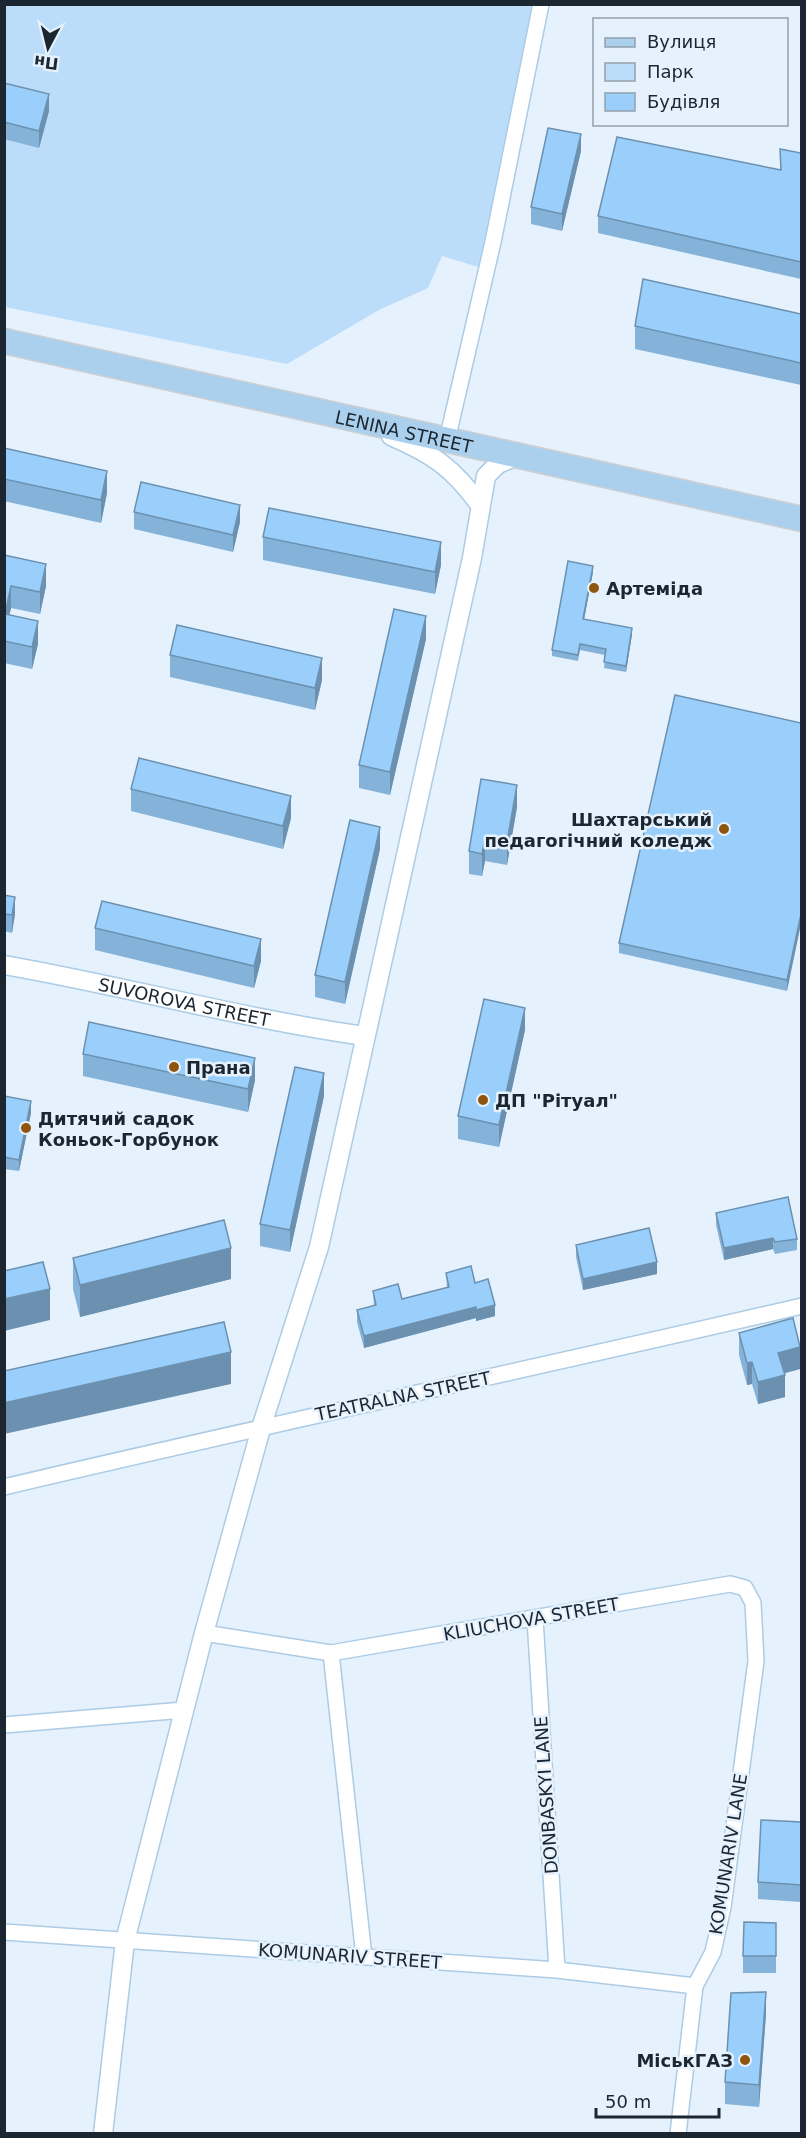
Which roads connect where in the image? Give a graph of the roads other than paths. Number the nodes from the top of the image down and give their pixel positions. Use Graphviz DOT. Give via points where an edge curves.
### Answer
graph roads {
  1 [pos="541,4"];
  2 [pos="4,341"];
  3 [pos="359,423"];
  4 [pos="447,440"];
  5 [pos="519,455"];
  6 [pos="480,505"];
  7 [pos="801,519"];
  8 [pos="4,965"];
  9 [pos="365,1036"];
  10 [pos="801,1306"];
  11 [pos="262,1425"];
  12 [pos="4,1487"];
  13 [pos="730,1584"];
  14 [pos="535,1619"];
  15 [pos="204,1633"];
  16 [pos="331,1653"];
  17 [pos="184,1710"];
  18 [pos="4,1725"];
  19 [pos="4,1932"];
  20 [pos="125,1941"];
  21 [pos="364,1957"];
  22 [pos="557,1970"];
  23 [pos="695,1986"];
  24 [pos="103,2133"];
  25 [pos="678,2133"];
  1 -- 4 [label="street" via="493,242"];
  2 -- 3 [label="main road, LENINA STREET"];
  3 -- 4 [label="main road, LENINA STREET"];
  3 -- 6 [label="street" via="420,448 442,462"];
  4 -- 5 [label="main road, LENINA STREET"];
  5 -- 6 [label="street" via="498,464 486,476"];
  5 -- 7 [label="main road, LENINA STREET"];
  6 -- 9 [label="street" via="472,558"];
  8 -- 9 [label="street, SUVOROVA STREET" via="81,978 296,1026"];
  9 -- 11 [label="street" via="318,1247"];
  10 -- 11 [label="street, TEATRALNA STREET"];
  11 -- 12 [label="street, TEATRALNA STREET"];
  11 -- 15 [label="street"];
  13 -- 14 [label="street, KLIUCHOVA STREET"];
  13 -- 23 [label="street, KOMUNARIV LANE" via="745,1588 753,1603 756,1661 723,1907 713,1952"];
  14 -- 16 [label="street, KLIUCHOVA STREET"];
  14 -- 22 [label="street, DONBASKYI LANE"];
  15 -- 16 [label="street, KLIUCHOVA STREET"];
  15 -- 17 [label="street"];
  16 -- 21 [label="street"];
  17 -- 18 [label="street"];
  17 -- 20 [label="street"];
  19 -- 20 [label="street, KOMUNARIV STREET"];
  20 -- 21 [label="street, KOMUNARIV STREET"];
  20 -- 24 [label="street"];
  21 -- 22 [label="street, KOMUNARIV STREET"];
  22 -- 23 [label="street, KOMUNARIV STREET"];
  23 -- 25 [label="street, KOMUNARIV LANE"];
}
